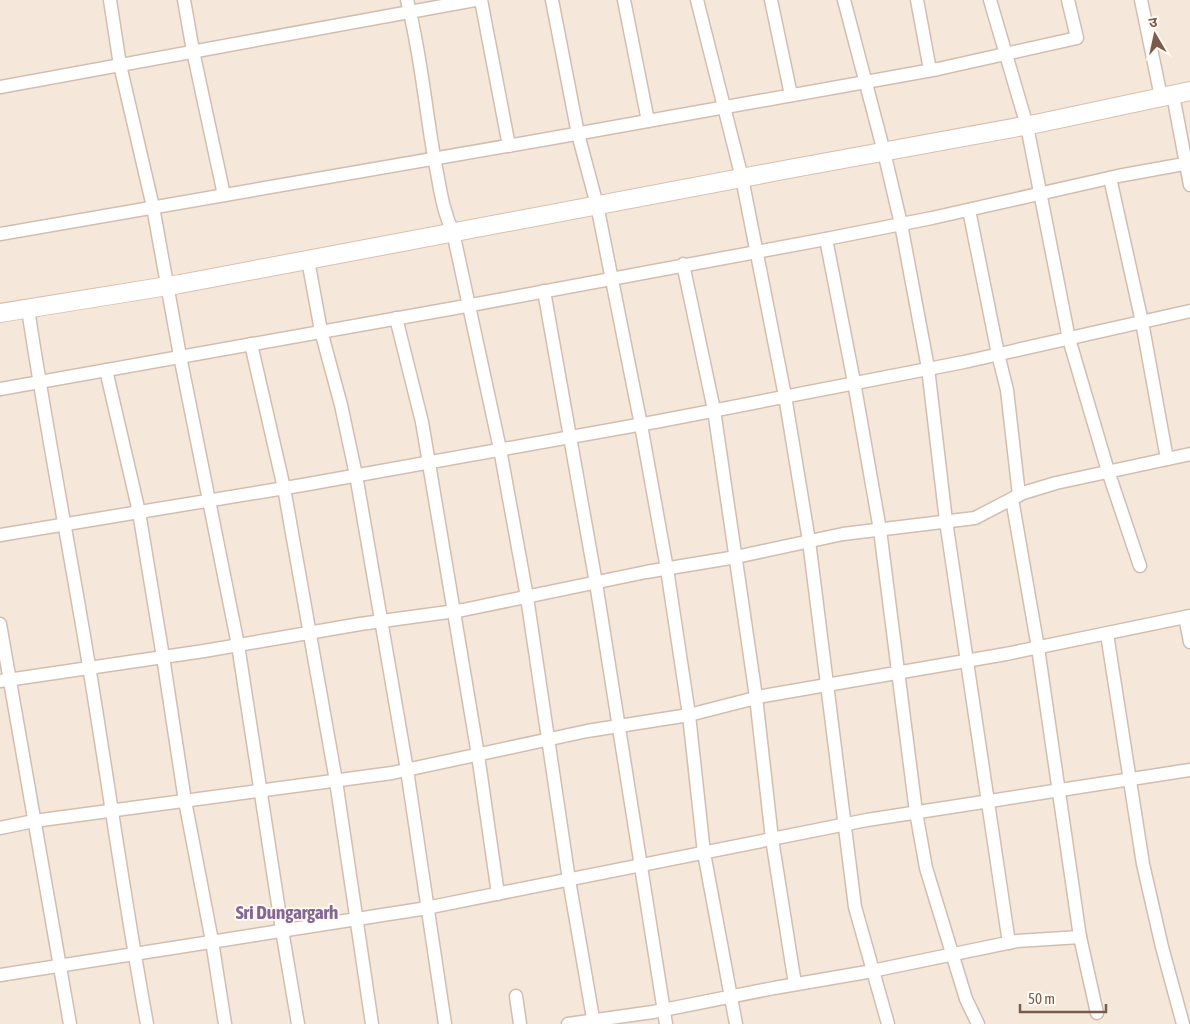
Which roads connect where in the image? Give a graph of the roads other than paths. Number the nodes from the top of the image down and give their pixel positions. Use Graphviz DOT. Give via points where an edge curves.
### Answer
graph roads {
  1 [pos="110,0"];
  2 [pos="184,0"];
  3 [pos="475,0"];
  4 [pos="481,0"];
  5 [pos="552,0"];
  6 [pos="624,0"];
  7 [pos="697,0"];
  8 [pos="771,0"];
  9 [pos="844,0"];
  10 [pos="917,0"];
  11 [pos="990,0"];
  12 [pos="1068,0"];
  13 [pos="1141,0"];
  14 [pos="408,6"];
  15 [pos="193,51"];
  16 [pos="1005,54"];
  17 [pos="120,65"];
  18 [pos="930,70"];
  19 [pos="866,82"];
  20 [pos="0,87"];
  21 [pos="1175,94"];
  22 [pos="791,95"];
  23 [pos="724,107"];
  24 [pos="648,121"];
  25 [pos="1027,126"];
  26 [pos="578,134"];
  27 [pos="509,146"];
  28 [pos="884,152"];
  29 [pos="434,158"];
  30 [pos="1188,164"];
  31 [pos="742,178"];
  32 [pos="1110,178"];
  33 [pos="1190,185"];
  34 [pos="1041,193"];
  35 [pos="224,195"];
  36 [pos="596,205"];
  37 [pos="153,207"];
  38 [pos="969,210"];
  39 [pos="901,224"];
  40 [pos="453,232"];
  41 [pos="0,234"];
  42 [pos="826,238"];
  43 [pos="757,251"];
  44 [pos="308,260"];
  45 [pos="683,264"];
  46 [pos="610,278"];
  47 [pos="168,286"];
  48 [pos="544,291"];
  49 [pos="470,305"];
  50 [pos="28,309"];
  51 [pos="1190,311"];
  52 [pos="0,313"];
  53 [pos="396,318"];
  54 [pos="1142,322"];
  55 [pos="322,331"];
  56 [pos="1069,339"];
  57 [pos="251,344"];
  58 [pos="998,354"];
  59 [pos="180,356"];
  60 [pos="928,368"];
  61 [pos="106,370"];
  62 [pos="39,382"];
  63 [pos="854,382"];
  64 [pos="0,389"];
  65 [pos="785,396"];
  66 [pos="714,410"];
  67 [pos="641,425"];
  68 [pos="570,437"];
  69 [pos="500,449"];
  70 [pos="1190,454"];
  71 [pos="1167,458"];
  72 [pos="428,462"];
  73 [pos="1108,471"];
  74 [pos="356,475"];
  75 [pos="284,488"];
  76 [pos="1016,497"];
  77 [pos="210,500"];
  78 [pos="138,512"];
  79 [pos="946,522"];
  80 [pos="64,525"];
  81 [pos="880,530"];
  82 [pos="0,535"];
  83 [pos="809,541"];
  84 [pos="736,557"];
  85 [pos="1140,566"];
  86 [pos="667,569"];
  87 [pos="596,583"];
  88 [pos="527,597"];
  89 [pos="454,611"];
  90 [pos="1188,616"];
  91 [pos="381,621"];
  92 [pos="0,624"];
  93 [pos="310,632"];
  94 [pos="1107,634"];
  95 [pos="1190,642"];
  96 [pos="238,644"];
  97 [pos="1038,648"];
  98 [pos="163,657"];
  99 [pos="967,661"];
  100 [pos="89,668"];
  101 [pos="898,673"];
  102 [pos="5,680"];
  103 [pos="828,684"];
  104 [pos="756,697"];
  105 [pos="689,715"];
  106 [pos="618,726"];
  107 [pos="548,739"];
  108 [pos="478,755"];
  109 [pos="407,770"];
  110 [pos="1190,770"];
  111 [pos="1130,780"];
  112 [pos="336,781"];
  113 [pos="1059,790"];
  114 [pos="261,791"];
  115 [pos="185,801"];
  116 [pos="988,801"];
  117 [pos="112,811"];
  118 [pos="916,812"];
  119 [pos="34,821"];
  120 [pos="844,824"];
  121 [pos="0,828"];
  122 [pos="772,839"];
  123 [pos="704,852"];
  124 [pos="640,865"];
  125 [pos="569,880"];
  126 [pos="498,894"];
  127 [pos="427,908"];
  128 [pos="357,918"];
  129 [pos="282,930"];
  130 [pos="1080,937"];
  131 [pos="212,941"];
  132 [pos="1009,943"];
  133 [pos="134,953"];
  134 [pos="952,954"];
  135 [pos="59,965"];
  136 [pos="872,971"];
  137 [pos="0,975"];
  138 [pos="795,984"];
  139 [pos="516,996"];
  140 [pos="730,997"];
  141 [pos="663,1010"];
  142 [pos="1096,1013"];
  143 [pos="594,1022"];
  144 [pos="70,1024"];
  145 [pos="147,1024"];
  146 [pos="225,1024"];
  147 [pos="298,1024"];
  148 [pos="372,1024"];
  149 [pos="444,1024"];
  150 [pos="520,1024"];
  151 [pos="568,1024"];
  152 [pos="666,1024"];
  153 [pos="736,1024"];
  154 [pos="888,1024"];
  155 [pos="978,1024"];
  156 [pos="1182,1024"];
  1 -- 17 [label="street"];
  2 -- 15 [label="street"];
  3 -- 14 [label="street"];
  4 -- 27 [label="street"];
  5 -- 26 [label="street"];
  6 -- 24 [label="street"];
  7 -- 23 [label="street"];
  8 -- 22 [label="street"];
  9 -- 19 [label="street"];
  10 -- 18 [label="street"];
  11 -- 16 [label="street"];
  12 -- 16 [label="street" via="1077,38"];
  13 -- 21 [label="street"];
  14 -- 15 [label="street"];
  14 -- 29 [label="street"];
  15 -- 17 [label="street"];
  15 -- 35 [label="street"];
  16 -- 18 [label="street"];
  16 -- 25 [label="street"];
  17 -- 20 [label="street"];
  17 -- 37 [label="street"];
  18 -- 19 [label="street"];
  19 -- 22 [label="street"];
  19 -- 28 [label="street"];
  21 -- 25 [label="street"];
  21 -- 30 [label="street"];
  22 -- 23 [label="street"];
  23 -- 24 [label="street"];
  23 -- 31 [label="street"];
  24 -- 26 [label="street"];
  25 -- 28 [label="street"];
  25 -- 34 [label="street"];
  26 -- 27 [label="street"];
  26 -- 36 [label="street"];
  27 -- 29 [label="street"];
  28 -- 31 [label="street"];
  28 -- 39 [label="street"];
  29 -- 35 [label="street"];
  29 -- 40 [label="street" via="445,214"];
  30 -- 32 [label="street"];
  30 -- 33 [label="street"];
  31 -- 36 [label="street"];
  31 -- 43 [label="street"];
  32 -- 34 [label="street"];
  32 -- 54 [label="street"];
  34 -- 38 [label="street"];
  34 -- 56 [label="street"];
  35 -- 37 [label="street"];
  36 -- 40 [label="street"];
  36 -- 46 [label="street"];
  37 -- 41 [label="street"];
  37 -- 47 [label="street"];
  38 -- 39 [label="street"];
  38 -- 58 [label="street"];
  39 -- 42 [label="street"];
  39 -- 60 [label="street"];
  40 -- 44 [label="street"];
  40 -- 49 [label="street"];
  42 -- 43 [label="street"];
  42 -- 63 [label="street"];
  43 -- 45 [label="street"];
  43 -- 65 [label="street"];
  44 -- 47 [label="street"];
  44 -- 55 [label="street"];
  45 -- 46 [label="street"];
  45 -- 66 [label="street"];
  46 -- 48 [label="street"];
  46 -- 67 [label="street"];
  47 -- 50 [label="street"];
  47 -- 59 [label="street"];
  48 -- 49 [label="street"];
  48 -- 68 [label="street"];
  49 -- 53 [label="street"];
  49 -- 69 [label="street"];
  50 -- 52 [label="street"];
  50 -- 62 [label="street"];
  51 -- 54 [label="street"];
  53 -- 55 [label="street"];
  53 -- 72 [label="street" via="422,422"];
  54 -- 56 [label="street"];
  54 -- 71 [label="street"];
  55 -- 57 [label="street"];
  55 -- 74 [label="street"];
  56 -- 58 [label="street"];
  56 -- 73 [label="street"];
  57 -- 59 [label="street"];
  57 -- 75 [label="street"];
  58 -- 60 [label="street"];
  58 -- 76 [label="street" via="1007,390"];
  59 -- 61 [label="street"];
  59 -- 77 [label="street"];
  60 -- 63 [label="street"];
  60 -- 79 [label="street"];
  61 -- 62 [label="street"];
  61 -- 78 [label="street"];
  62 -- 64 [label="street"];
  62 -- 80 [label="street"];
  63 -- 65 [label="street"];
  63 -- 81 [label="street"];
  65 -- 66 [label="street"];
  65 -- 83 [label="street"];
  66 -- 67 [label="street"];
  66 -- 84 [label="street"];
  67 -- 68 [label="street"];
  67 -- 86 [label="street"];
  68 -- 69 [label="street"];
  68 -- 87 [label="street"];
  69 -- 72 [label="street"];
  69 -- 88 [label="street"];
  70 -- 71 [label="street"];
  71 -- 73 [label="street"];
  72 -- 74 [label="street"];
  72 -- 89 [label="street"];
  73 -- 76 [label="street" via="1056,483"];
  73 -- 85 [label="street"];
  74 -- 75 [label="street"];
  74 -- 91 [label="street"];
  75 -- 77 [label="street"];
  75 -- 93 [label="street"];
  76 -- 79 [label="street" via="975,518"];
  76 -- 97 [label="street"];
  77 -- 78 [label="street"];
  77 -- 96 [label="street"];
  78 -- 80 [label="street"];
  78 -- 98 [label="street"];
  79 -- 81 [label="street"];
  79 -- 99 [label="street"];
  80 -- 82 [label="street"];
  80 -- 100 [label="street"];
  81 -- 83 [label="street"];
  81 -- 101 [label="street"];
  83 -- 84 [label="street"];
  83 -- 103 [label="street"];
  84 -- 86 [label="street"];
  84 -- 104 [label="street"];
  86 -- 87 [label="street"];
  86 -- 105 [label="street"];
  87 -- 88 [label="street"];
  87 -- 106 [label="street"];
  88 -- 89 [label="street"];
  88 -- 107 [label="street"];
  89 -- 91 [label="street"];
  89 -- 108 [label="street"];
  90 -- 94 [label="street"];
  90 -- 95 [label="street"];
  91 -- 93 [label="street"];
  91 -- 109 [label="street"];
  92 -- 102 [label="street"];
  93 -- 96 [label="street"];
  93 -- 112 [label="street"];
  94 -- 97 [label="street"];
  94 -- 111 [label="street"];
  96 -- 98 [label="street"];
  96 -- 114 [label="street"];
  97 -- 99 [label="street"];
  97 -- 113 [label="street"];
  98 -- 100 [label="street"];
  98 -- 115 [label="street"];
  99 -- 101 [label="street"];
  99 -- 116 [label="street"];
  100 -- 102 [label="street"];
  100 -- 117 [label="street"];
  101 -- 103 [label="street"];
  101 -- 118 [label="street"];
  102 -- 119 [label="street"];
  103 -- 104 [label="street"];
  103 -- 120 [label="street"];
  104 -- 105 [label="street"];
  104 -- 122 [label="street"];
  105 -- 106 [label="street"];
  105 -- 123 [label="street"];
  106 -- 107 [label="street"];
  106 -- 124 [label="street"];
  107 -- 108 [label="street"];
  107 -- 125 [label="street"];
  108 -- 109 [label="street"];
  108 -- 126 [label="street"];
  109 -- 112 [label="street"];
  109 -- 127 [label="street"];
  110 -- 111 [label="street"];
  111 -- 113 [label="street"];
  111 -- 156 [label="street" via="1142,864"];
  112 -- 114 [label="street"];
  112 -- 128 [label="street"];
  113 -- 116 [label="street"];
  113 -- 130 [label="street"];
  114 -- 115 [label="street"];
  114 -- 129 [label="street"];
  115 -- 117 [label="street"];
  115 -- 131 [label="street"];
  116 -- 118 [label="street"];
  116 -- 132 [label="street"];
  117 -- 119 [label="street"];
  117 -- 133 [label="street"];
  118 -- 120 [label="street"];
  118 -- 134 [label="street" via="926,868"];
  119 -- 121 [label="street"];
  119 -- 135 [label="street"];
  120 -- 122 [label="street"];
  120 -- 136 [label="street" via="855,907"];
  122 -- 123 [label="street"];
  122 -- 138 [label="street"];
  123 -- 124 [label="street"];
  123 -- 140 [label="street"];
  124 -- 125 [label="street"];
  124 -- 141 [label="street"];
  125 -- 126 [label="street"];
  125 -- 143 [label="street"];
  126 -- 127 [label="street"];
  127 -- 128 [label="street"];
  127 -- 149 [label="street"];
  128 -- 129 [label="street"];
  128 -- 148 [label="street"];
  129 -- 131 [label="street"];
  129 -- 147 [label="street"];
  130 -- 132 [label="street"];
  130 -- 142 [label="street"];
  131 -- 133 [label="street"];
  131 -- 146 [label="street"];
  132 -- 134 [label="street"];
  133 -- 135 [label="street"];
  133 -- 145 [label="street"];
  134 -- 136 [label="street"];
  134 -- 155 [label="street" via="966,999"];
  135 -- 137 [label="street"];
  135 -- 144 [label="street"];
  136 -- 138 [label="street"];
  136 -- 154 [label="street"];
  138 -- 140 [label="street"];
  139 -- 150 [label="street"];
  140 -- 141 [label="street"];
  140 -- 153 [label="street"];
  141 -- 143 [label="street"];
  141 -- 152 [label="street"];
  143 -- 151 [label="street"];
}
